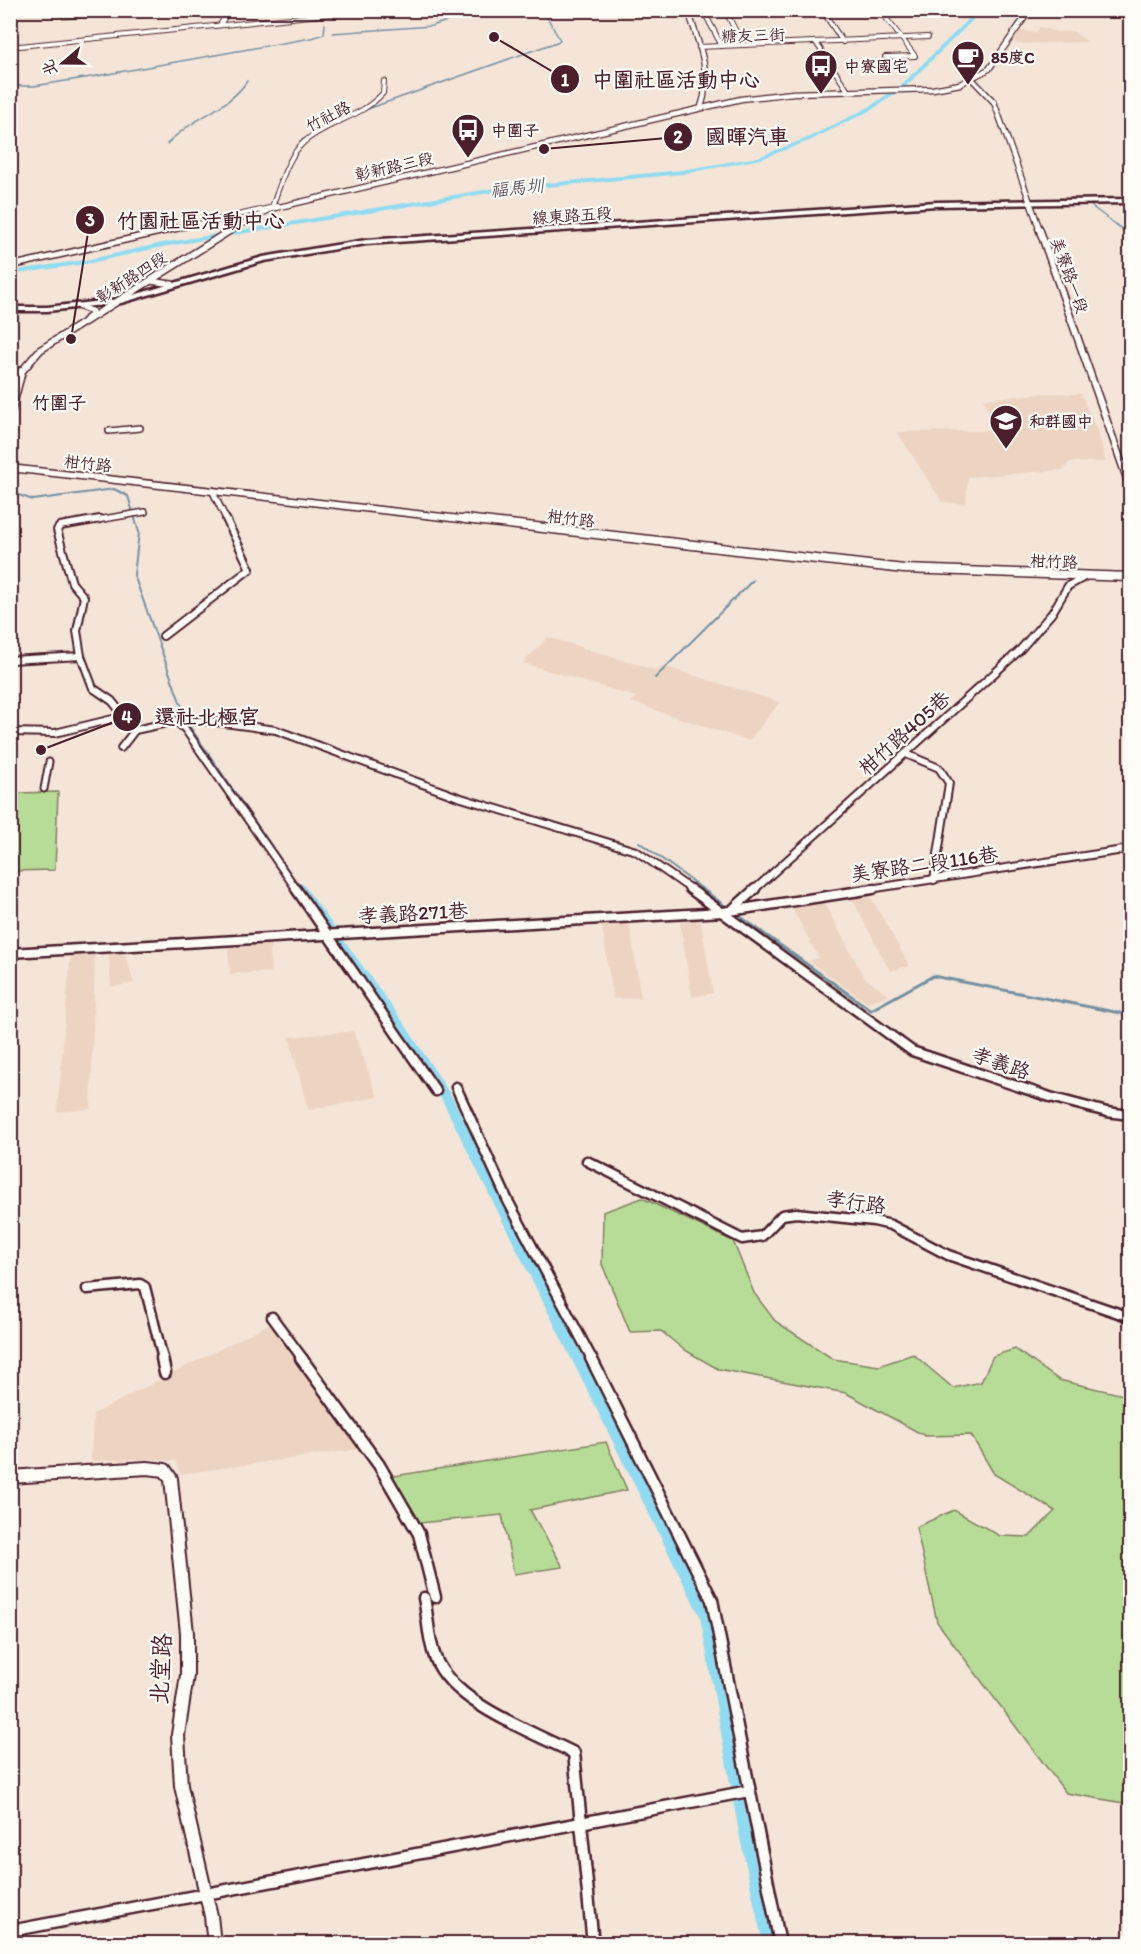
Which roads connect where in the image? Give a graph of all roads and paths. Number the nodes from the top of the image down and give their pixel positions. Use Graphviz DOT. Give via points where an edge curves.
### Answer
graph roads {
  1 [pos="229,10"];
  2 [pos="369,10"];
  3 [pos="688,10"];
  4 [pos="703,10"];
  5 [pos="725,10"];
  6 [pos="822,10"];
  7 [pos="880,10"];
  8 [pos="1030,10"];
  9 [pos="220,25"];
  10 [pos="928,37"];
  11 [pos="902,38"];
  12 [pos="843,42"];
  13 [pos="817,44"];
  14 [pos="743,45"];
  15 [pos="722,46"];
  16 [pos="10,47"];
  17 [pos="700,48"];
  18 [pos="885,57"];
  19 [pos="972,80"];
  20 [pos="384,81"];
  21 [pos="848,91"];
  22 [pos="701,107"];
  23 [pos="1131,199"];
  24 [pos="1031,200"];
  25 [pos="272,208"];
  26 [pos="227,232"];
  27 [pos="10,266"];
  28 [pos="150,281"];
  29 [pos="172,284"];
  30 [pos="130,295"];
  31 [pos="121,301"];
  32 [pos="10,307"];
  33 [pos="80,307"];
  34 [pos="81,324"];
  35 [pos="10,371"];
  36 [pos="21,372"];
  37 [pos="10,416"];
  38 [pos="140,428"];
  39 [pos="109,430"];
  40 [pos="10,468"];
  41 [pos="1131,487"];
  42 [pos="212,490"];
  43 [pos="145,512"];
  44 [pos="1088,575"];
  45 [pos="1131,577"];
  46 [pos="163,636"];
  47 [pos="81,656"];
  48 [pos="10,660"];
  49 [pos="125,716"];
  50 [pos="176,721"];
  51 [pos="135,730"];
  52 [pos="10,732"];
  53 [pos="121,748"];
  54 [pos="906,754"];
  55 [pos="49,762"];
  56 [pos="44,789"];
  57 [pos="1131,849"];
  58 [pos="934,880"];
  59 [pos="733,909"];
  60 [pos="723,912"];
  61 [pos="326,934"];
  62 [pos="10,953"];
  63 [pos="456,1087"];
  64 [pos="436,1091"];
  65 [pos="1131,1115"];
  66 [pos="587,1161"];
  67 [pos="87,1289"];
  68 [pos="272,1317"];
  69 [pos="1131,1317"];
  70 [pos="165,1372"];
  71 [pos="10,1477"];
  72 [pos="749,1791"];
  73 [pos="580,1823"];
  74 [pos="204,1896"];
  75 [pos="10,1931"];
  76 [pos="214,1944"];
  77 [pos="593,1944"];
  78 [pos="780,1944"];
  1 -- 9 [label="street"];
  2 -- 9 [label="street"];
  3 -- 17 [label="street"];
  4 -- 15 [label="street"];
  5 -- 14 [label="street"];
  6 -- 12 [label="street"];
  7 -- 11 [label="street"];
  8 -- 19 [label="street" via="994,63"];
  9 -- 16 [label="street"];
  10 -- 11 [label="street, 糖友三街"];
  11 -- 12 [label="street, 糖友三街"];
  11 -- 18 [label="street" via="915,56"];
  12 -- 13 [label="street, 糖友三街"];
  12 -- 14 [label="street, 糖友三街"];
  13 -- 17 [label="street, 糖友三街"];
  13 -- 21 [label="street"];
  14 -- 15 [label="street, 糖友三街"];
  15 -- 17 [label="street, 糖友三街"];
  17 -- 22 [label="street" via="707,83"];
  19 -- 21 [label="street, 彰新路三段" via="951,85"];
  19 -- 24 [label="street, 美寮路一段" via="994,102"];
  20 -- 25 [label="street, 竹社路" via="383,93 364,111 305,141 297,149"];
  21 -- 22 [label="street, 彰新路三段" via="767,95"];
  22 -- 25 [label="street, 彰新路三段"];
  23 -- 24 [label="main road"];
  24 -- 29 [label="main road, 線東路五段" via="813,209 378,238 272,254"];
  24 -- 31 [label="main road, 線東路五段" via="366,242 263,259"];
  24 -- 41 [label="street, 美寮路一段"];
  25 -- 26 [label="street, 彰新路三段"];
  25 -- 27 [label="street"];
  26 -- 28 [label="street, 彰新路四段"];
  28 -- 29 [label="street"];
  28 -- 30 [label="street, 彰新路四段"];
  29 -- 30 [label="main road, 線東路五段"];
  30 -- 31 [label="street, 彰新路四段"];
  30 -- 32 [label="main road, 線東路五段"];
  31 -- 33 [label="main road, 線東路五段"];
  31 -- 34 [label="street, 彰新路四段"];
  32 -- 33 [label="main road, 線東路五段"];
  33 -- 34 [label="street" via="92,311"];
  34 -- 36 [label="street, 彰新路四段" via="29,358"];
  35 -- 36 [label="street"];
  36 -- 37 [label="street, 彰新路四段" via="14,387"];
  38 -- 39 [label="street"];
  40 -- 42 [label="street, 柑竹路"];
  42 -- 44 [label="street, 柑竹路" via="904,569"];
  42 -- 46 [label="street" via="250,569"];
  43 -- 47 [label="street" via="60,526 57,530 72,583 84,597 77,631"];
  44 -- 45 [label="street, 柑竹路"];
  44 -- 54 [label="street, 柑竹路405巷" via="1068,586 1052,613 1019,651"];
  47 -- 48 [label="street"];
  47 -- 49 [label="street" via="93,687 112,700"];
  49 -- 51 [label="street"];
  49 -- 52 [label="street" via="63,735"];
  50 -- 51 [label="street, 孝義路"];
  50 -- 60 [label="street, 孝義路" via="200,720 276,730 458,797 636,851"];
  50 -- 61 [label="street"];
  51 -- 53 [label="street"];
  54 -- 58 [label="street" via="939,768 949,783"];
  54 -- 59 [label="street, 柑竹路405巷"];
  55 -- 56 [label="street"];
  57 -- 58 [label="street, 美寮路二段116巷"];
  58 -- 59 [label="street, 美寮路二段116巷"];
  59 -- 60 [label="street, 美寮路二段116巷"];
  60 -- 61 [label="street, 孝義路271巷"];
  60 -- 65 [label="street, 孝義路" via="912,1051 1050,1098"];
  61 -- 62 [label="street, 孝義路271巷"];
  61 -- 64 [label="street"];
  63 -- 72 [label="street" via="508,1201 585,1345 712,1600"];
  66 -- 69 [label="street, 孝行路" via="742,1239 762,1236 782,1215 796,1213 874,1221 891,1225 948,1255"];
  67 -- 70 [label="street" via="140,1284 145,1287"];
  68 -- 73 [label="street" via="379,1465 419,1534 435,1659 463,1694 574,1753"];
  71 -- 74 [label="street, 北堂路" via="147,1468 165,1470 171,1479 187,1633 187,1675 178,1735 181,1786"];
  72 -- 73 [label="street"];
  72 -- 78 [label="street"];
  73 -- 74 [label="street"];
  73 -- 77 [label="street"];
  74 -- 75 [label="street"];
  74 -- 76 [label="street, 北堂路"];
}
